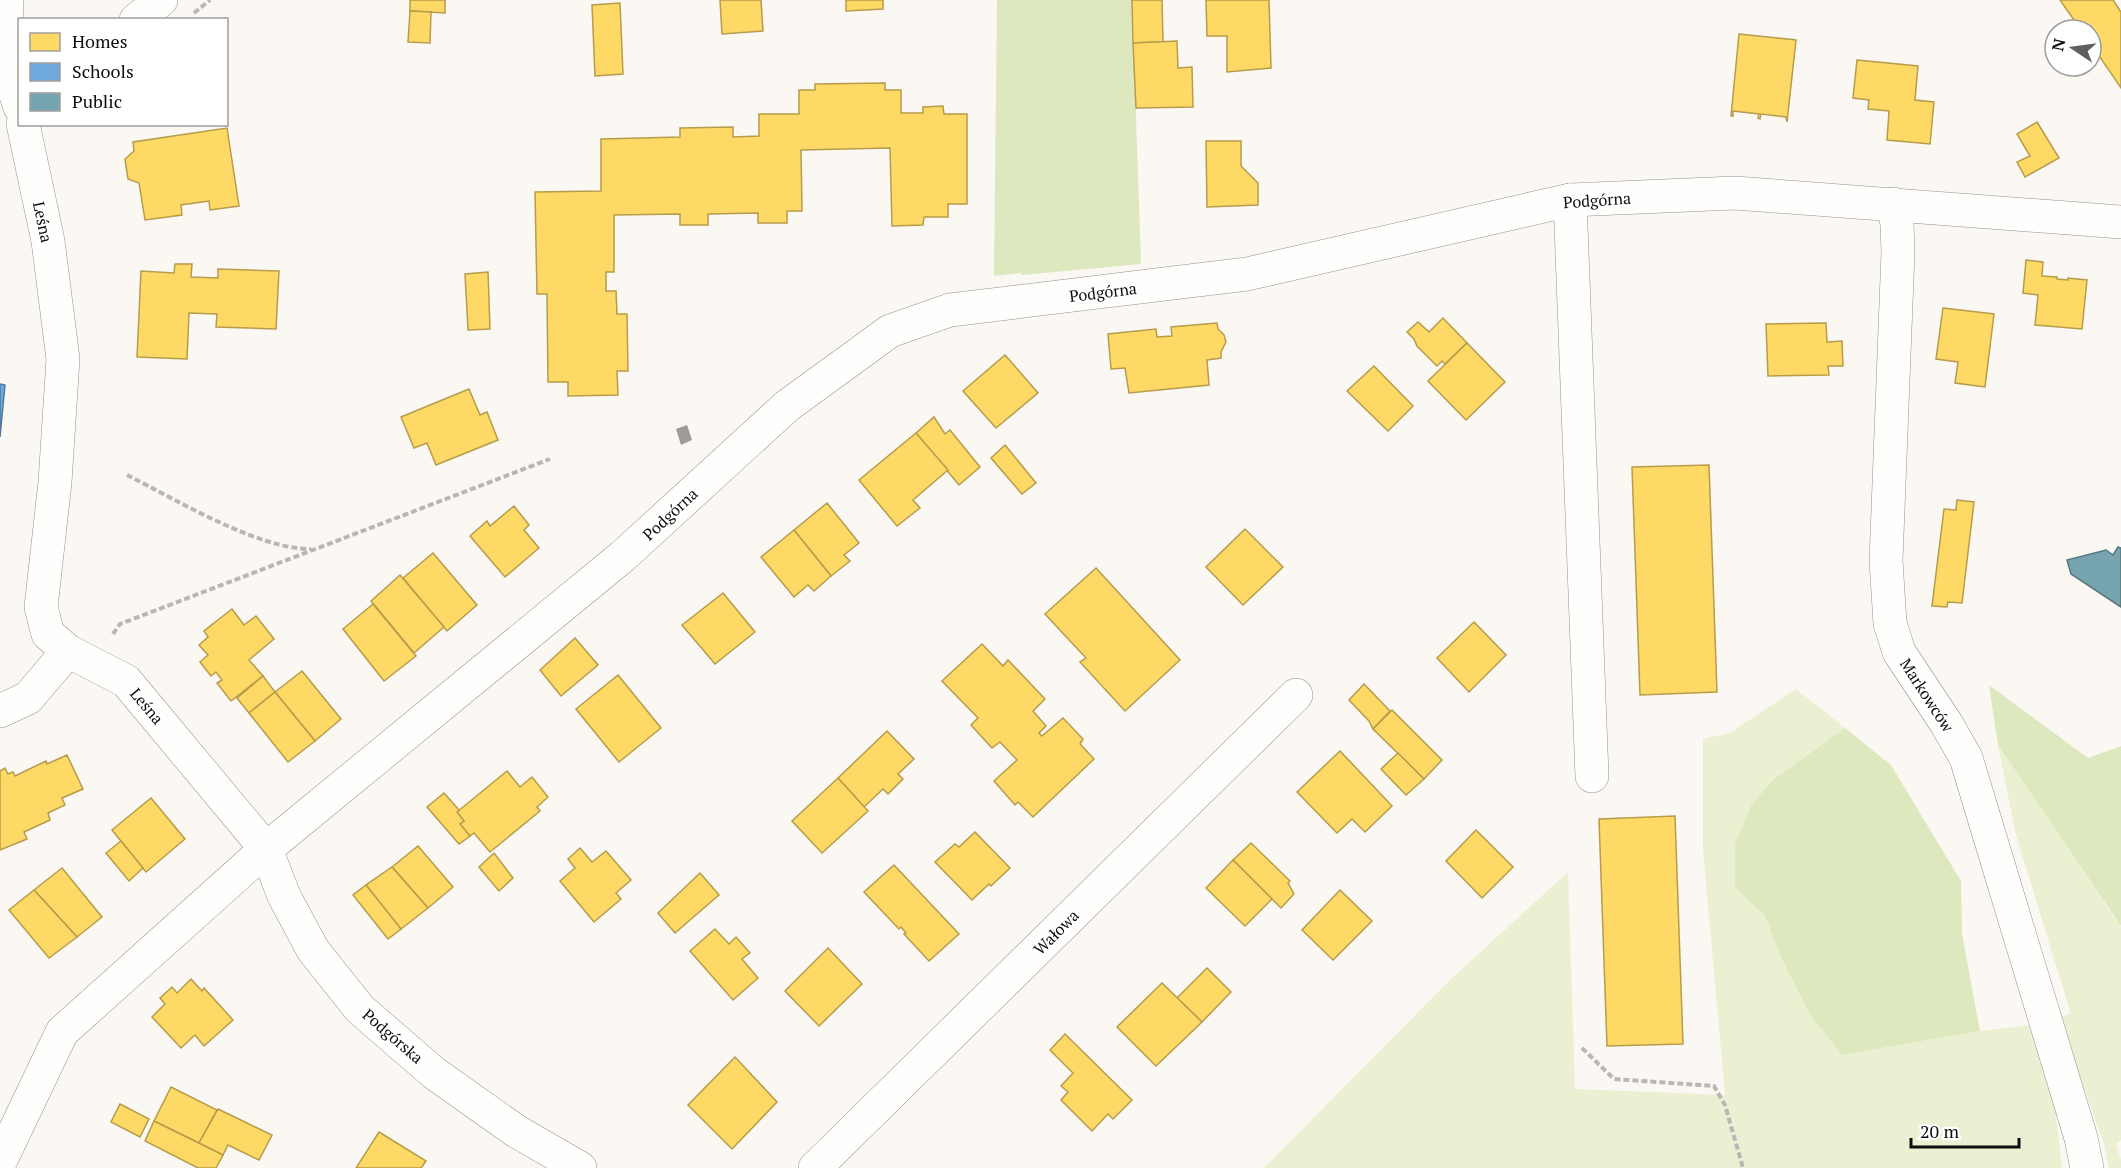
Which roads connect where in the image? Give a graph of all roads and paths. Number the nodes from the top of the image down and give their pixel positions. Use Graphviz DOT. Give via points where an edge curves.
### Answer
graph roads {
  1 [pos="7,0"];
  2 [pos="160,0"];
  3 [pos="210,0"];
  4 [pos="138,18"];
  5 [pos="188,18"];
  6 [pos="18,102"];
  7 [pos="18,109"];
  8 [pos="0,117"];
  9 [pos="23,126"];
  10 [pos="1570,200"];
  11 [pos="1893,204"];
  12 [pos="2121,222"];
  13 [pos="550,459"];
  14 [pos="127,475"];
  15 [pos="315,549"];
  16 [pos="81,658"];
  17 [pos="1296,695"];
  18 [pos="0,711"];
  19 [pos="1592,776"];
  20 [pos="266,849"];
  21 [pos="1581,1048"];
  22 [pos="0,1162"];
  23 [pos="580,1168"];
  24 [pos="815,1168"];
  25 [pos="1743,1168"];
  26 [pos="2087,1168"];
  1 -- 6 [label="street" via="5,50"];
  2 -- 4 [label="street"];
  3 -- 5 [label="path"];
  7 -- 8 [label="street"];
  9 -- 16 [label="street, Leśna" via="48,241 63,359 41,607 48,634"];
  10 -- 11 [label="street, Podgórna" via="1735,193"];
  10 -- 19 [label="street"];
  10 -- 20 [label="street, Podgórna" via="1247,274 950,310 890,331 787,406 624,556"];
  11 -- 12 [label="street, Podgórna"];
  11 -- 26 [label="street, Markowców" via="1898,252 1886,561 1890,623 1899,652 1966,758"];
  13 -- 15 [label="path"];
  14 -- 15 [label="path" via="252,536 296,549"];
  15 -- 16 [label="path" via="120,624"];
  16 -- 18 [label="street" via="28,698"];
  16 -- 20 [label="street, Leśna" via="126,681"];
  17 -- 24 [label="street, Wałowa"];
  20 -- 22 [label="street" via="62,1032"];
  20 -- 23 [label="street, Podgórska" via="284,896 313,950 360,1009 434,1072 516,1131"];
  21 -- 25 [label="path" via="1614,1079 1714,1086 1725,1105"];
}
